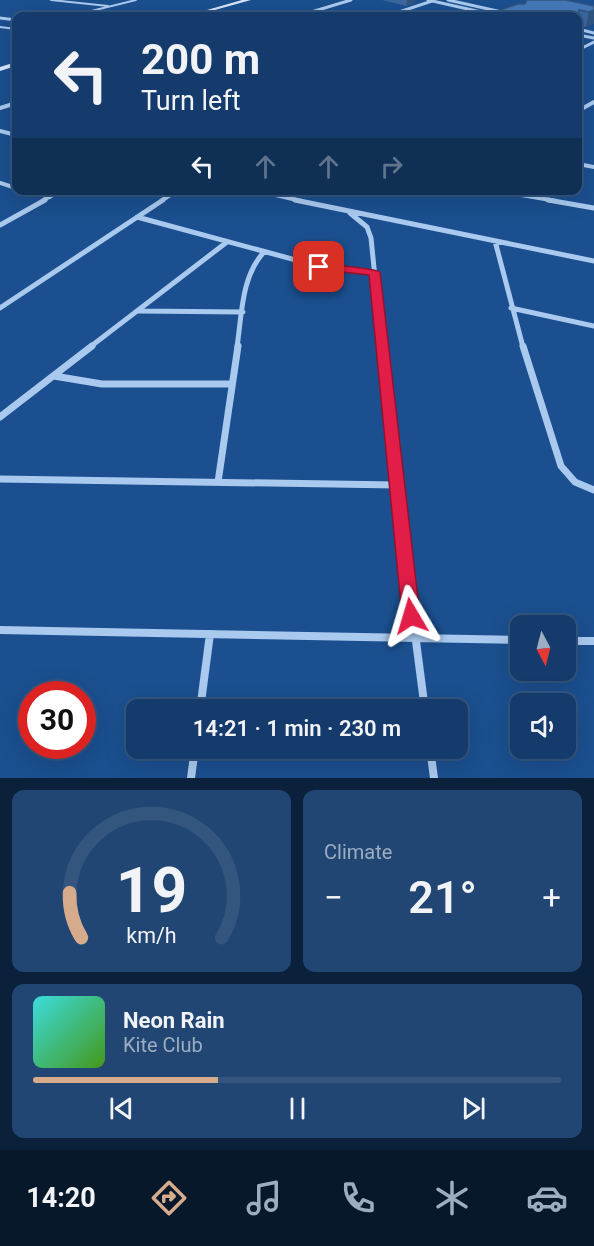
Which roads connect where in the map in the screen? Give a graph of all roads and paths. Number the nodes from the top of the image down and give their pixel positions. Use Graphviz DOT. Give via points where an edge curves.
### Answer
graph roads {
  1 [pos="51,0"];
  2 [pos="136,0"];
  3 [pos="248,0"];
  4 [pos="351,0"];
  5 [pos="428,0"];
  6 [pos="448,0"];
  7 [pos="433,1"];
  8 [pos="112,6"];
  9 [pos="87,12"];
  10 [pos="204,12"];
  11 [pos="311,12"];
  12 [pos="401,12"];
  13 [pos="481,12"];
  14 [pos="501,12"];
  15 [pos="43,195"];
  16 [pos="53,195"];
  17 [pos="170,195"];
  18 [pos="275,195"];
  19 [pos="520,195"];
  20 [pos="50,197"];
  21 [pos="594,208"];
  22 [pos="350,213"];
  23 [pos="137,217"];
  24 [pos="0,225"];
  25 [pos="495,241"];
  26 [pos="227,242"];
  27 [pos="264,252"];
  28 [pos="594,261"];
  29 [pos="374,272"];
  30 [pos="0,308"];
  31 [pos="511,308"];
  32 [pos="138,311"];
  33 [pos="243,312"];
  34 [pos="594,326"];
  35 [pos="54,376"];
  36 [pos="232,384"];
  37 [pos="0,417"];
  38 [pos="0,479"];
  39 [pos="218,482"];
  40 [pos="396,485"];
  41 [pos="594,490"];
  42 [pos="0,630"];
  43 [pos="210,634"];
  44 [pos="414,638"];
  45 [pos="510,640"];
  46 [pos="576,641"];
  47 [pos="594,641"];
  48 [pos="201,699"];
  49 [pos="423,699"];
  50 [pos="194,759"];
  51 [pos="431,759"];
  52 [pos="191,778"];
  53 [pos="434,778"];
  1 -- 8 [label="lane"];
  2 -- 8 [label="lane"];
  3 -- 10 [label="street"];
  4 -- 11 [label="street"];
  5 -- 7 [label="street"];
  6 -- 14 [label="street"];
  7 -- 12 [label="street"];
  7 -- 13 [label="street"];
  8 -- 9 [label="lane"];
  15 -- 20 [label="street"];
  16 -- 20 [label="street"];
  17 -- 23 [label="street"];
  18 -- 22 [label="street"];
  19 -- 21 [label="street"];
  20 -- 24 [label="street"];
  22 -- 25 [label="street"];
  22 -- 29 [label="street" via="370,232"];
  23 -- 26 [label="street"];
  23 -- 30 [label="street"];
  25 -- 28 [label="street"];
  25 -- 31 [label="street"];
  26 -- 27 [label="street"];
  26 -- 32 [label="street"];
  27 -- 29 [label="street" via="329,269"];
  27 -- 33 [label="street" via="249,272"];
  29 -- 40 [label="street"];
  31 -- 34 [label="street"];
  31 -- 41 [label="street" via="561,466 575,482"];
  32 -- 33 [label="street"];
  32 -- 35 [label="street"];
  33 -- 36 [label="street"];
  35 -- 36 [label="street" via="102,384"];
  35 -- 37 [label="street"];
  36 -- 39 [label="street"];
  38 -- 39 [label="street"];
  39 -- 40 [label="street"];
  40 -- 44 [label="street"];
  42 -- 43 [label="street"];
  43 -- 44 [label="street"];
  43 -- 48 [label="street"];
  44 -- 45 [label="street"];
  44 -- 49 [label="street"];
  46 -- 47 [label="street"];
  50 -- 52 [label="street"];
  51 -- 53 [label="street"];
}
